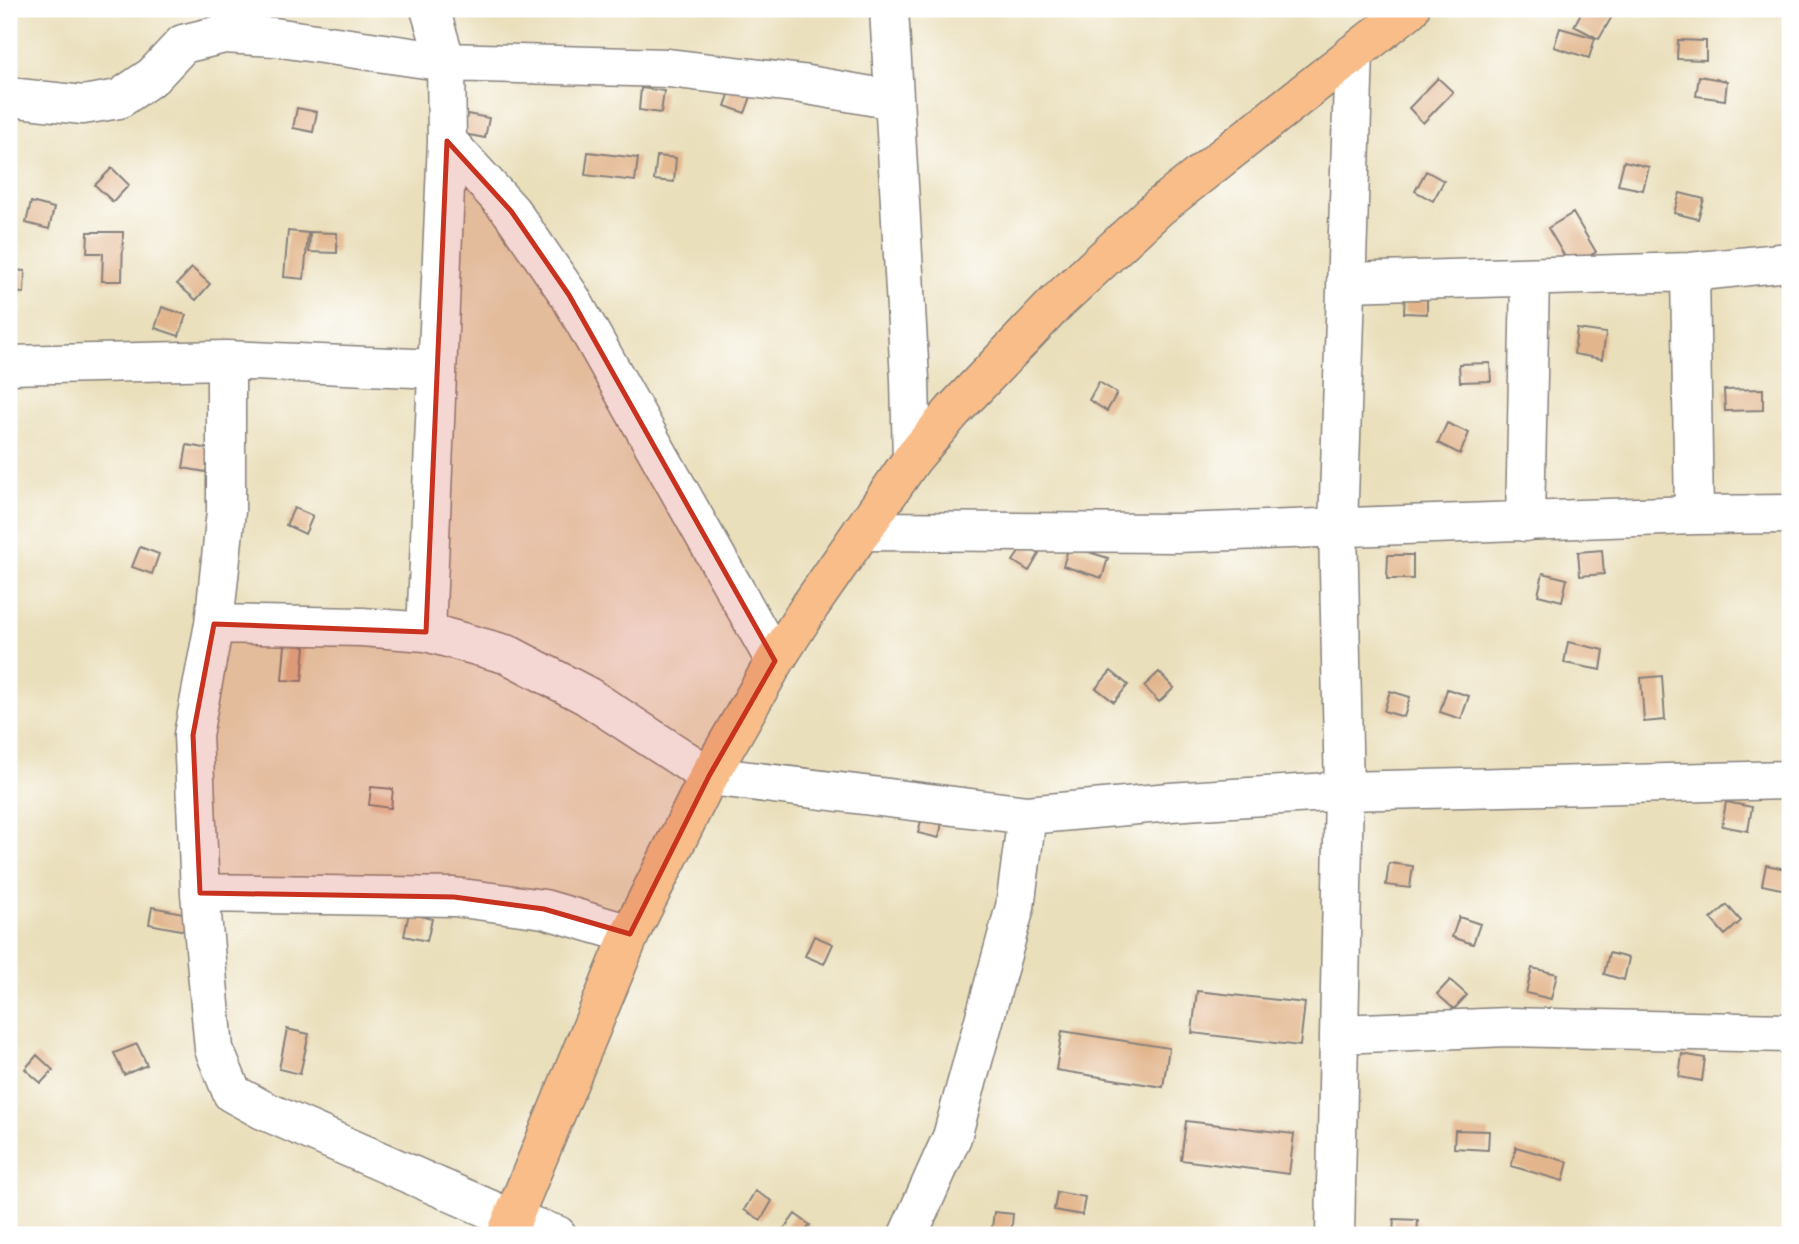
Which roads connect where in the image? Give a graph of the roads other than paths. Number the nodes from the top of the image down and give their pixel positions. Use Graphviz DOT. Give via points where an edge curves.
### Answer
graph roads {
  1 [pos="430,9"];
  2 [pos="889,9"];
  3 [pos="1410,9"];
  4 [pos="224,21"];
  5 [pos="1354,53"];
  6 [pos="446,62"];
  7 [pos="9,97"];
  8 [pos="894,100"];
  9 [pos="447,141"];
  10 [pos="1790,262"];
  11 [pos="1690,272"];
  12 [pos="1530,278"];
  13 [pos="1346,282"];
  14 [pos="226,360"];
  15 [pos="9,365"];
  16 [pos="438,369"];
  17 [pos="912,459"];
  18 [pos="1790,514"];
  19 [pos="1694,515"];
  20 [pos="1525,522"];
  21 [pos="1338,527"];
  22 [pos="862,531"];
  23 [pos="214,624"];
  24 [pos="426,632"];
  25 [pos="775,661"];
  26 [pos="709,776"];
  27 [pos="1790,780"];
  28 [pos="1344,791"];
  29 [pos="1027,815"];
  30 [pos="200,893"];
  31 [pos="630,934"];
  32 [pos="1790,1033"];
  33 [pos="1339,1034"];
  34 [pos="509,1227"];
  35 [pos="557,1235"];
  36 [pos="908,1235"];
  37 [pos="1335,1235"];
  1 -- 6 [label="street"];
  2 -- 8 [label="street"];
  3 -- 5 [label="main road"];
  4 -- 6 [label="street" via="274,37"];
  4 -- 7 [label="street" via="183,44 153,76 119,99 83,105"];
  5 -- 13 [label="street"];
  5 -- 17 [label="main road" via="1158,208 1057,302"];
  6 -- 8 [label="street" via="668,68"];
  6 -- 9 [label="street"];
  8 -- 17 [label="street"];
  9 -- 16 [label="street"];
  9 -- 25 [label="street" via="511,211 569,295"];
  10 -- 11 [label="street"];
  11 -- 12 [label="street"];
  11 -- 19 [label="street"];
  12 -- 13 [label="street"];
  12 -- 20 [label="street"];
  13 -- 21 [label="street"];
  14 -- 15 [label="street"];
  14 -- 16 [label="street"];
  14 -- 23 [label="street" via="226,510"];
  16 -- 24 [label="street"];
  17 -- 22 [label="main road"];
  18 -- 19 [label="street"];
  19 -- 20 [label="street"];
  20 -- 21 [label="street"];
  21 -- 22 [label="street" via="1177,533"];
  21 -- 28 [label="street"];
  22 -- 25 [label="main road"];
  23 -- 24 [label="street" via="362,626"];
  23 -- 30 [label="street" via="193,735"];
  24 -- 26 [label="street" via="509,655 587,696"];
  25 -- 26 [label="main road"];
  26 -- 29 [label="street"];
  26 -- 31 [label="main road"];
  27 -- 28 [label="street"];
  28 -- 29 [label="street"];
  28 -- 33 [label="street"];
  29 -- 36 [label="street" via="1015,907 953,1137"];
  30 -- 31 [label="street" via="454,897 544,909"];
  30 -- 34 [label="street" via="214,1049 232,1093"];
  31 -- 34 [label="main road"];
  32 -- 33 [label="street" via="1508,1027"];
  33 -- 37 [label="street"];
  34 -- 35 [label="street"];
}
